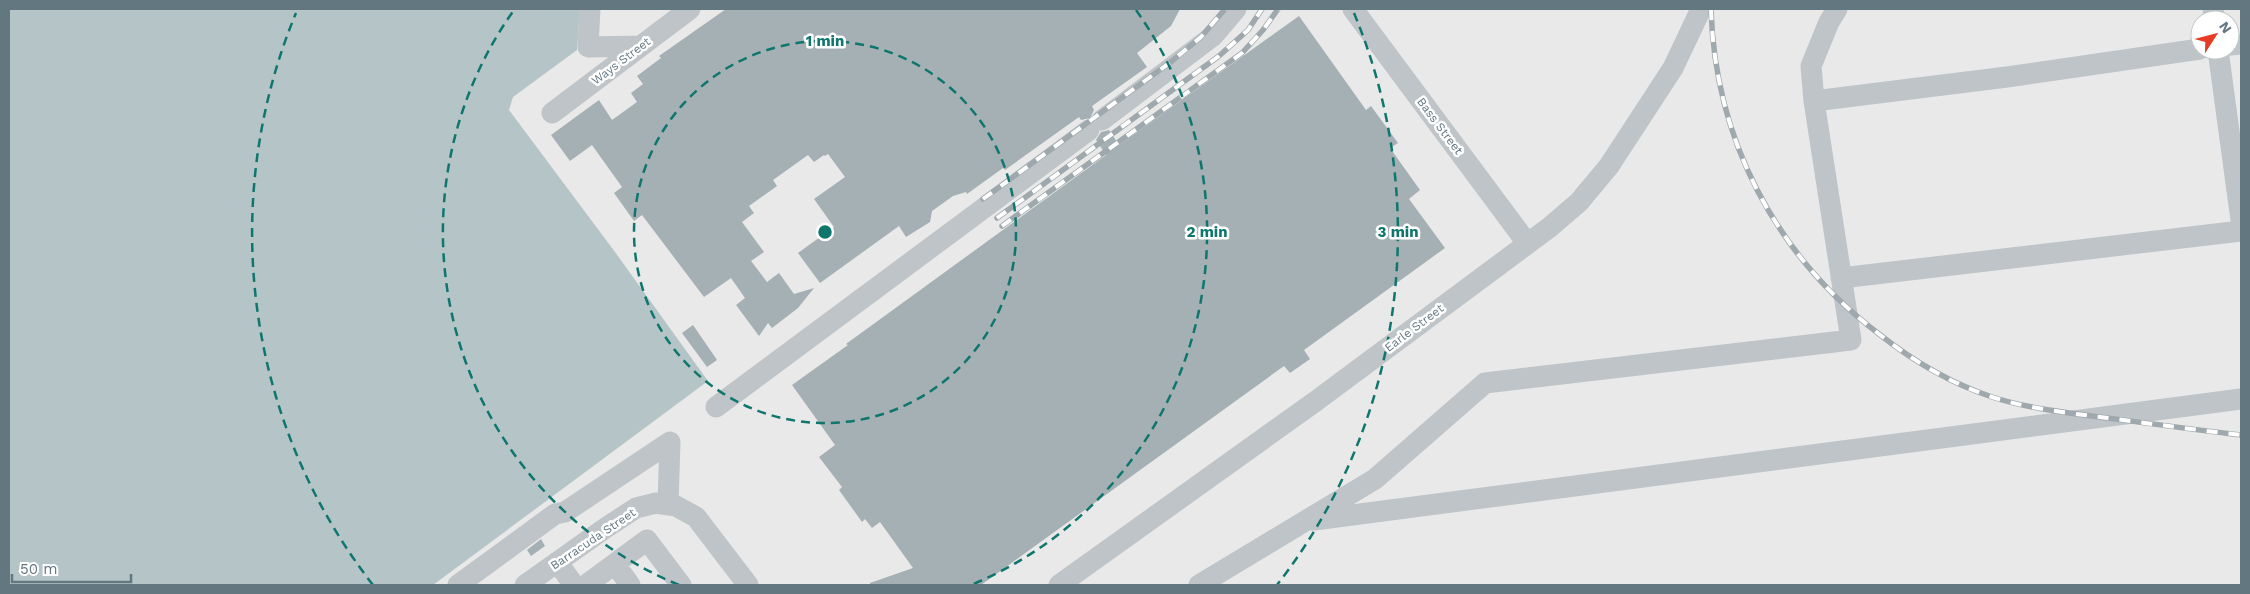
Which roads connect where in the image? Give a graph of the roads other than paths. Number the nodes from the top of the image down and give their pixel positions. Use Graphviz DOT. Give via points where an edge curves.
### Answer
graph roads {
  1 [pos="590,9"];
  2 [pos="690,9"];
  3 [pos="1236,9"];
  4 [pos="1353,9"];
  5 [pos="1701,9"];
  6 [pos="1837,9"];
  7 [pos="641,46"];
  8 [pos="2190,50"];
  9 [pos="2219,60"];
  10 [pos="1814,101"];
  11 [pos="552,113"];
  12 [pos="2241,220"];
  13 [pos="2241,231"];
  14 [pos="1527,243"];
  15 [pos="1841,278"];
  16 [pos="2241,398"];
  17 [pos="716,407"];
  18 [pos="668,504"];
  19 [pos="1306,521"];
  20 [pos="557,562"];
  21 [pos="615,564"];
  22 [pos="458,585"];
  23 [pos="525,585"];
  24 [pos="574,585"];
  25 [pos="586,585"];
  26 [pos="630,585"];
  27 [pos="681,585"];
  28 [pos="748,585"];
  29 [pos="1059,585"];
  30 [pos="1199,585"];
  1 -- 7 [label="street" via="588,47"];
  2 -- 7 [label="street, Ways Street"];
  3 -- 17 [label="street" via="1213,36"];
  4 -- 14 [label="street, Bass Street"];
  5 -- 14 [label="street, Earle Street" via="1673,68 1609,166 1578,202"];
  6 -- 10 [label="street" via="1811,66"];
  7 -- 11 [label="street, Ways Street"];
  8 -- 10 [label="street"];
  9 -- 12 [label="street"];
  10 -- 15 [label="street"];
  13 -- 15 [label="street"];
  14 -- 29 [label="street, Earle Street" via="1316,401"];
  15 -- 19 [label="street" via="1851,340 1485,383 1375,479"];
  16 -- 19 [label="street"];
  18 -- 20 [label="street, Barracuda Street" via="636,508"];
  18 -- 22 [label="street" via="670,442 565,512 555,514"];
  18 -- 28 [label="street, Barracuda Street" via="696,517"];
  19 -- 30 [label="street"];
  20 -- 23 [label="street, Barracuda Street"];
  20 -- 24 [label="street"];
  21 -- 25 [label="street"];
  21 -- 26 [label="street"];
  21 -- 27 [label="street" via="648,540"];
}
